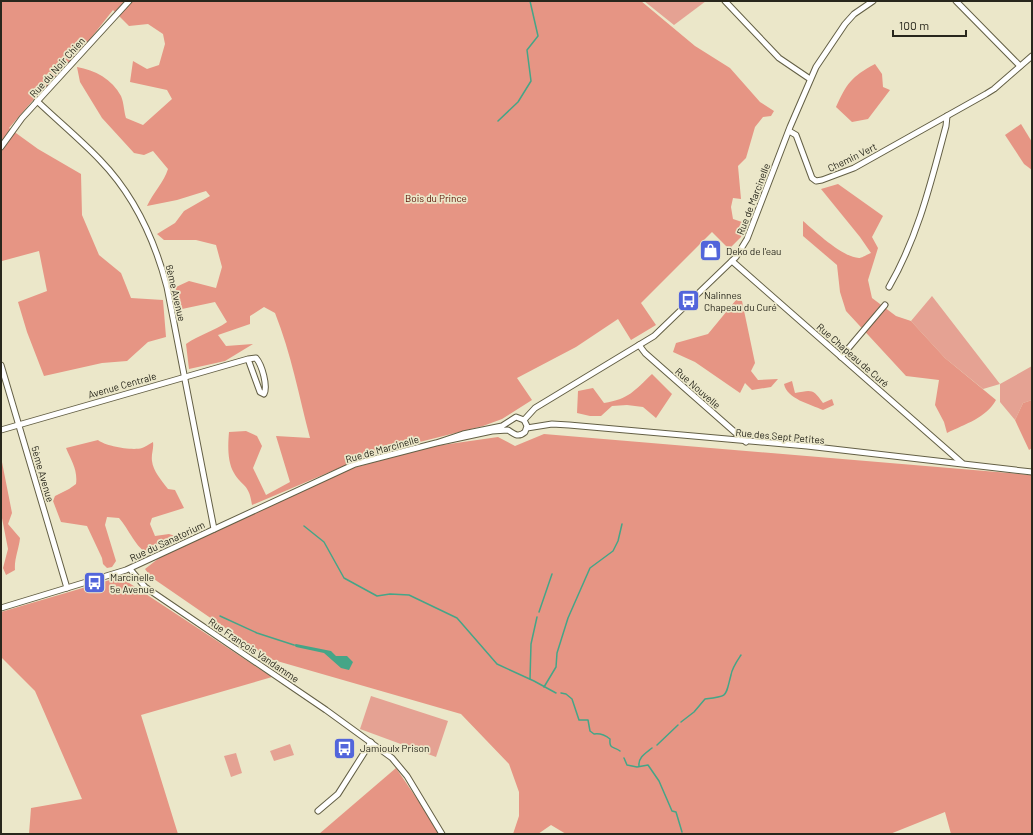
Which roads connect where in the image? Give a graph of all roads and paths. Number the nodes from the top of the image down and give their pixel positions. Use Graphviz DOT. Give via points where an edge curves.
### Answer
graph roads {
  1 [pos="129,1"];
  2 [pos="724,1"];
  3 [pos="873,1"];
  4 [pos="956,1"];
  5 [pos="1032,56"];
  6 [pos="1020,66"];
  7 [pos="810,79"];
  8 [pos="37,101"];
  9 [pos="947,116"];
  10 [pos="789,130"];
  11 [pos="1,147"];
  12 [pos="732,261"];
  13 [pos="889,287"];
  14 [pos="885,305"];
  15 [pos="639,346"];
  16 [pos="841,357"];
  17 [pos="248,359"];
  18 [pos="1,365"];
  19 [pos="185,376"];
  20 [pos="524,420"];
  21 [pos="509,422"];
  22 [pos="19,425"];
  23 [pos="527,428"];
  24 [pos="1,430"];
  25 [pos="510,431"];
  26 [pos="746,442"];
  27 [pos="436,443"];
  28 [pos="962,463"];
  29 [pos="1032,472"];
  30 [pos="334,473"];
  31 [pos="214,529"];
  32 [pos="130,569"];
  33 [pos="67,588"];
  34 [pos="1,608"];
  35 [pos="371,742"];
  36 [pos="318,811"];
  37 [pos="442,834"];
  1 -- 8 [label="street, Rue du Noir Chien"];
  2 -- 7 [label="street" via="779,58"];
  3 -- 7 [label="street, Rue de Marcinelle" via="854,14 842,28"];
  4 -- 6 [label="street"];
  5 -- 6 [label="street, Chemin Vert"];
  6 -- 9 [label="street, Chemin Vert" via="994,89"];
  7 -- 10 [label="street, Rue de Marcinelle"];
  8 -- 11 [label="street, Rue du Noir Chien"];
  8 -- 19 [label="street, 6ème Avenue" via="101,160 144,222 162,268"];
  9 -- 10 [label="street, Chemin Vert" via="854,168 819,181 812,178 796,135"];
  9 -- 13 [label="street" via="912,243"];
  10 -- 12 [label="street, Rue de Marcinelle" via="747,239"];
  12 -- 15 [label="street, Rue de Marcinelle" via="658,333"];
  12 -- 16 [label="street, Rue Chapeau de Curé"];
  14 -- 16 [label="street"];
  15 -- 20 [label="street, Rue de Marcinelle" via="536,408"];
  15 -- 26 [label="street, Rue Nouvelle"];
  16 -- 28 [label="street, Rue Chapeau de Curé"];
  17 -- 17 [label="street" via="260,392 264,394 266,388 260,362 256,358"];
  17 -- 19 [label="street, Avenue Centrale"];
  18 -- 22 [label="street, 5ème Avenue"];
  19 -- 22 [label="street, Avenue Centrale"];
  19 -- 31 [label="street, 6ème Avenue"];
  20 -- 21 [label="street, Rue de Marcinelle" via="516,417"];
  20 -- 23 [label="street"];
  21 -- 25 [label="street"];
  21 -- 27 [label="street, Rue de Marcinelle"];
  22 -- 24 [label="street, Avenue Centrale"];
  22 -- 33 [label="street, 5ème Avenue"];
  23 -- 25 [label="street, Rue de Marcinelle" via="520,435"];
  23 -- 26 [label="street, Rue des Sept Petites" via="563,425"];
  25 -- 27 [label="street, Rue de Marcinelle" via="492,431"];
  26 -- 28 [label="street, Rue des Sept Petites"];
  27 -- 30 [label="street, Rue de Marcinelle" via="358,463"];
  28 -- 29 [label="street, Rue des Sept Petites"];
  30 -- 31 [label="street, Rue du Sanatorium"];
  31 -- 32 [label="street, Rue du Sanatorium"];
  32 -- 33 [label="street, Rue du Sanatorium"];
  32 -- 35 [label="street, Rue François Vandamme" via="144,587"];
  33 -- 34 [label="street, Rue du Sanatorium"];
  35 -- 36 [label="street" via="338,794"];
  35 -- 37 [label="street, Rue François Vandamme" via="392,758 407,776"];
}
